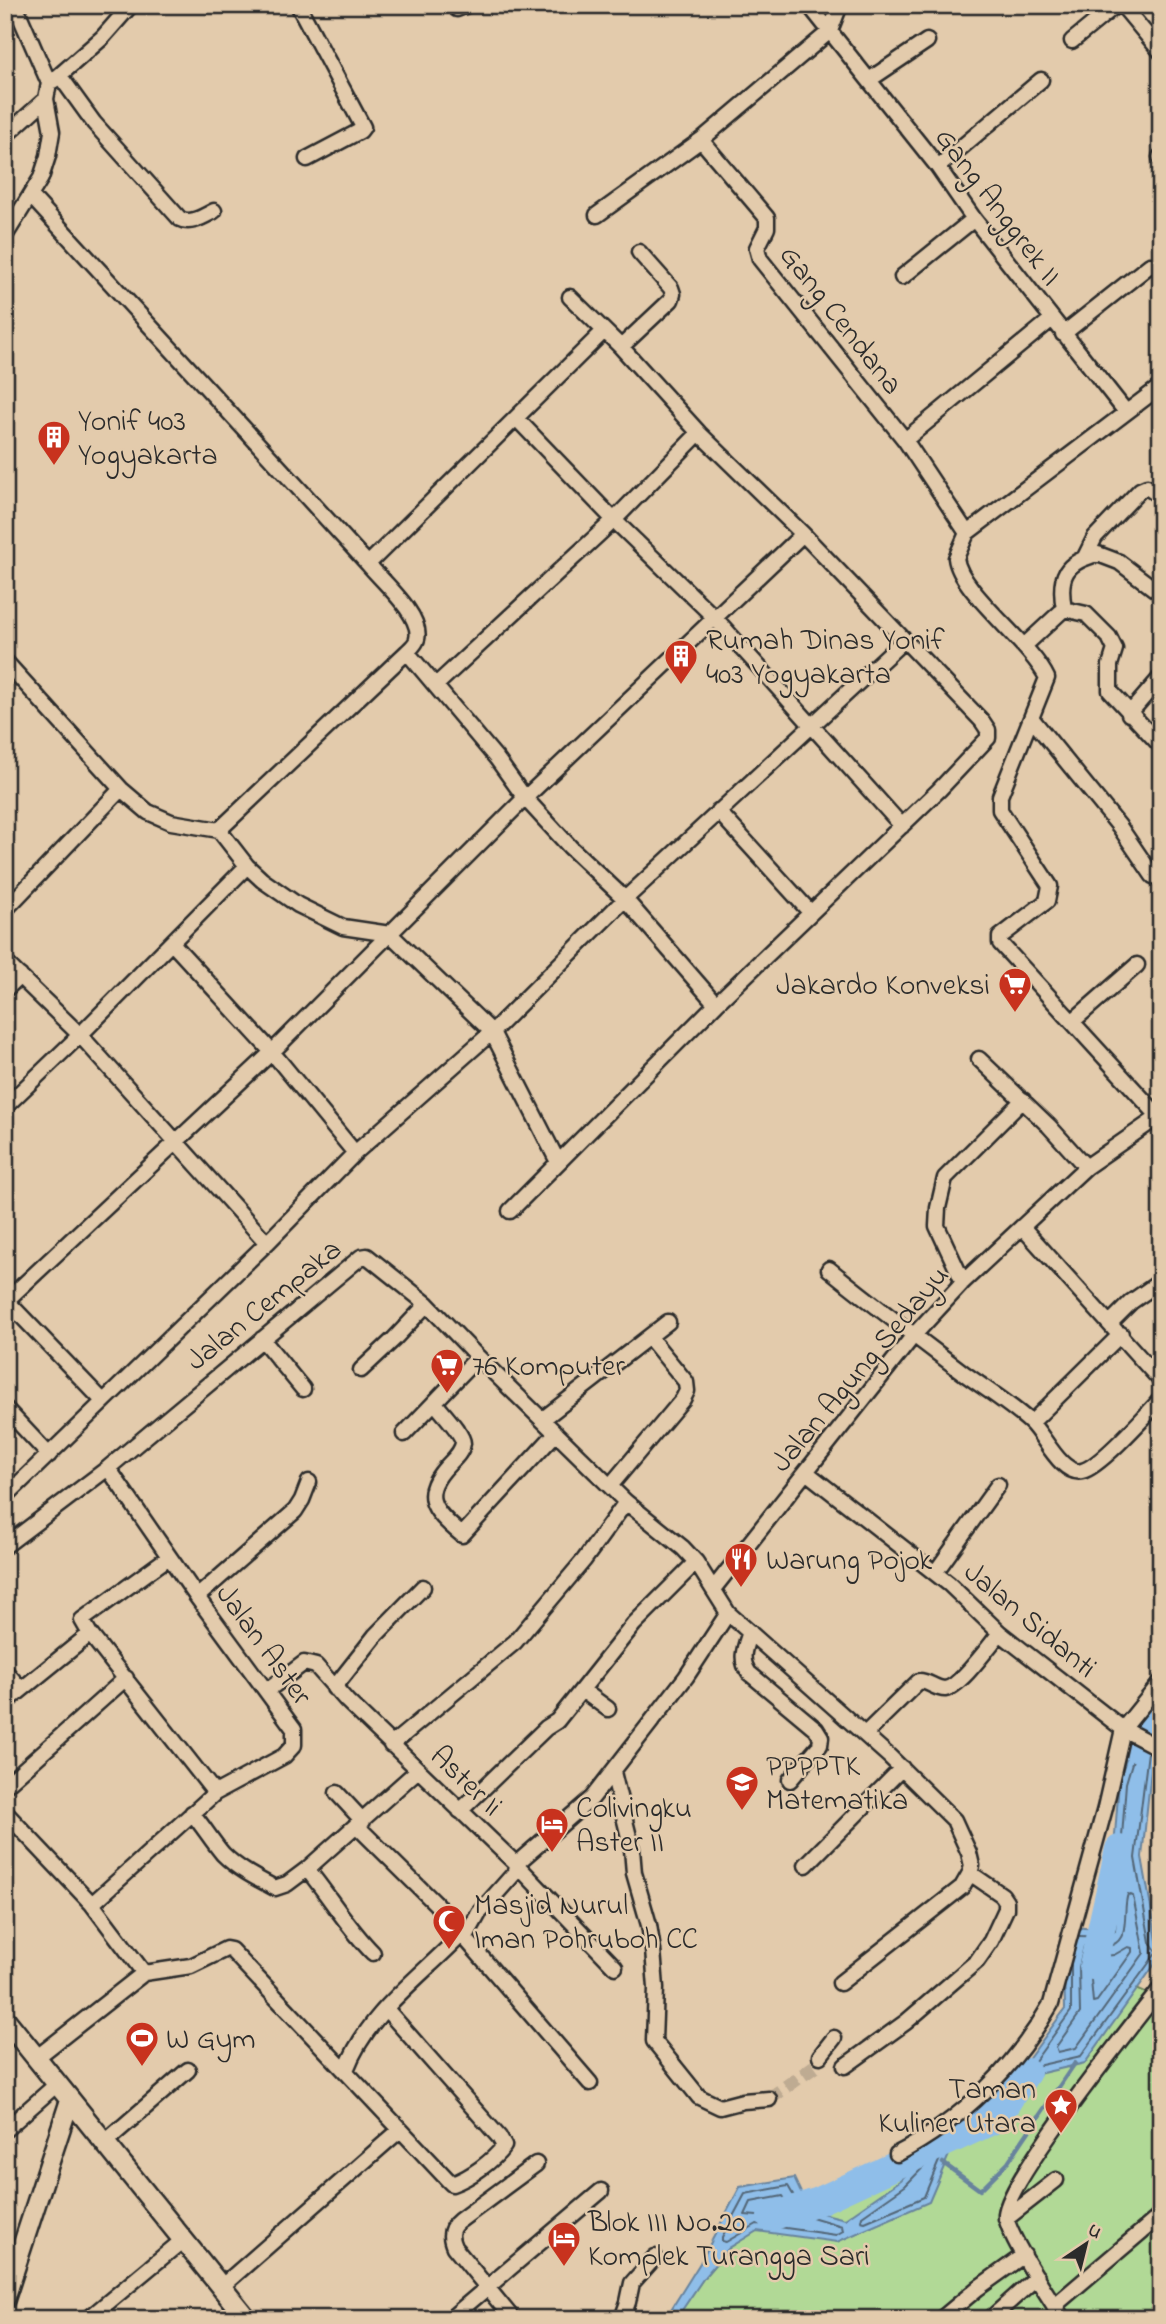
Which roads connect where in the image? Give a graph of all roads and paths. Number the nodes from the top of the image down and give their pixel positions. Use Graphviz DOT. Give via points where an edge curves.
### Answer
graph roads {
  1 [pos="15,5"];
  2 [pos="131,5"];
  3 [pos="298,5"];
  4 [pos="810,5"];
  5 [pos="841,5"];
  6 [pos="1116,5"];
  7 [pos="1122,5"];
  8 [pos="830,31"];
  9 [pos="927,41"];
  10 [pos="1072,41"];
  11 [pos="1161,52"];
  12 [pos="54,80"];
  13 [pos="869,80"];
  14 [pos="1041,80"];
  15 [pos="46,99"];
  16 [pos="5,136"];
  17 [pos="701,140"];
  18 [pos="307,159"];
  19 [pos="939,167"];
  20 [pos="32,196"];
  21 [pos="214,211"];
  22 [pos="597,215"];
  23 [pos="974,219"];
  24 [pos="5,236"];
  25 [pos="639,252"];
  26 [pos="1150,265"];
  27 [pos="902,278"];
  28 [pos="570,297"];
  29 [pos="1052,319"];
  30 [pos="604,331"];
  31 [pos="1063,334"];
  32 [pos="621,347"];
  33 [pos="1161,386"];
  34 [pos="1126,412"];
  35 [pos="516,418"];
  36 [pos="699,433"];
  37 [pos="905,440"];
  38 [pos="1161,497"];
  39 [pos="614,520"];
  40 [pos="967,533"];
  41 [pos="803,534"];
  42 [pos="1085,557"];
  43 [pos="368,564"];
  44 [pos="1161,594"];
  45 [pos="1064,609"];
  46 [pos="715,618"];
  47 [pos="904,641"];
  48 [pos="1024,646"];
  49 [pos="407,652"];
  50 [pos="5,661"];
  51 [pos="1161,677"];
  52 [pos="436,685"];
  53 [pos="1129,714"];
  54 [pos="1032,719"];
  55 [pos="812,724"];
  56 [pos="1161,746"];
  57 [pos="121,789"];
  58 [pos="525,798"];
  59 [pos="718,811"];
  60 [pos="902,826"];
  61 [pos="219,830"];
  62 [pos="247,866"];
  63 [pos="1161,878"];
  64 [pos="625,899"];
  65 [pos="5,910"];
  66 [pos="811,913"];
  67 [pos="390,934"];
  68 [pos="172,943"];
  69 [pos="5,962"];
  70 [pos="1137,965"];
  71 [pos="20,976"];
  72 [pos="5,990"];
  73 [pos="716,1004"];
  74 [pos="1072,1022"];
  75 [pos="492,1032"];
  76 [pos="80,1035"];
  77 [pos="272,1052"];
  78 [pos="979,1059"];
  79 [pos="1023,1100"];
  80 [pos="5,1107"];
  81 [pos="1160,1117"];
  82 [pos="175,1143"];
  83 [pos="355,1153"];
  84 [pos="558,1161"];
  85 [pos="1086,1167"];
  86 [pos="510,1211"];
  87 [pos="1023,1228"];
  88 [pos="268,1243"];
  89 [pos="829,1269"];
  90 [pos="1161,1281"];
  91 [pos="963,1282"];
  92 [pos="6,1300"];
  93 [pos="427,1304"];
  94 [pos="668,1322"];
  95 [pos="1115,1329"];
  96 [pos="914,1335"];
  97 [pos="650,1338"];
  98 [pos="262,1339"];
  99 [pos="478,1357"];
  100 [pos="361,1370"];
  101 [pos="1161,1381"];
  102 [pos="303,1389"];
  103 [pos="1161,1399"];
  104 [pos="103,1401"];
  105 [pos="435,1403"];
  106 [pos="5,1408"];
  107 [pos="543,1419"];
  108 [pos="1031,1423"];
  109 [pos="556,1433"];
  110 [pos="404,1434"];
  111 [pos="49,1455"];
  112 [pos="108,1468"];
  113 [pos="806,1472"];
  114 [pos="309,1482"];
  115 [pos="998,1485"];
  116 [pos="610,1486"];
  117 [pos="5,1497"];
  118 [pos="626,1502"];
  119 [pos="5,1546"];
  120 [pos="169,1557"];
  121 [pos="696,1562"];
  122 [pos="935,1573"];
  123 [pos="423,1587"];
  124 [pos="716,1594"];
  125 [pos="197,1597"];
  126 [pos="728,1614"];
  127 [pos="750,1632"];
  128 [pos="1000,1633"];
  129 [pos="90,1634"];
  130 [pos="5,1671"];
  131 [pos="126,1678"];
  132 [pos="1161,1682"];
  133 [pos="334,1688"];
  134 [pos="21,1689"];
  135 [pos="268,1690"];
  136 [pos="582,1690"];
  137 [pos="5,1703"];
  138 [pos="608,1709"];
  139 [pos="1127,1731"];
  140 [pos="864,1734"];
  141 [pos="391,1745"];
  142 [pos="1161,1749"];
  143 [pos="901,1769"];
  144 [pos="418,1770"];
  145 [pos="613,1772"];
  146 [pos="790,1780"];
  147 [pos="5,1786"];
  148 [pos="215,1793"];
  149 [pos="337,1793"];
  150 [pos="460,1811"];
  151 [pos="5,1812"];
  152 [pos="192,1813"];
  153 [pos="360,1823"];
  154 [pos="806,1865"];
  155 [pos="517,1866"];
  156 [pos="307,1869"];
  157 [pos="970,1873"];
  158 [pos="92,1904"];
  159 [pos="464,1937"];
  160 [pos="373,1954"];
  161 [pos="615,1967"];
  162 [pos="144,1973"];
  163 [pos="840,1983"];
  164 [pos="1161,1988"];
  165 [pos="386,2009"];
  166 [pos="5,2018"];
  167 [pos="834,2038"];
  168 [pos="820,2056"];
  169 [pos="36,2058"];
  170 [pos="845,2066"];
  171 [pos="187,2070"];
  172 [pos="346,2070"];
  173 [pos="590,2083"];
  174 [pos="57,2084"];
  175 [pos="769,2099"];
  176 [pos="70,2100"];
  177 [pos="5,2130"];
  178 [pos="400,2130"];
  179 [pos="104,2143"];
  180 [pos="897,2154"];
  181 [pos="537,2164"];
  182 [pos="1056,2180"];
  183 [pos="601,2191"];
  184 [pos="1161,2215"];
  185 [pos="1006,2219"];
  186 [pos="184,2240"];
  187 [pos="1024,2255"];
  188 [pos="655,2257"];
  189 [pos="1037,2277"];
  190 [pos="221,2287"];
  191 [pos="487,2287"];
  192 [pos="5,2299"];
  193 [pos="1054,2306"];
  194 [pos="88,2319"];
  195 [pos="247,2319"];
  196 [pos="450,2319"];
  197 [pos="513,2319"];
  198 [pos="622,2319"];
  199 [pos="941,2319"];
  200 [pos="990,2319"];
  201 [pos="1063,2319"];
  1 -- 12 [label="street"];
  2 -- 12 [label="street"];
  3 -- 18 [label="street" via="363,127"];
  4 -- 8 [label="street, Gang Anggrek II"];
  5 -- 8 [label="street"];
  6 -- 10 [label="street"];
  7 -- 11 [label="street"];
  8 -- 13 [label="street, Gang Anggrek II"];
  8 -- 17 [label="street"];
  9 -- 13 [label="street"];
  12 -- 15 [label="street"];
  12 -- 21 [label="street" via="180,219 189,221"];
  13 -- 19 [label="street, Gang Anggrek II"];
  14 -- 19 [label="street"];
  15 -- 16 [label="street"];
  15 -- 20 [label="street" via="52,132"];
  17 -- 22 [label="street"];
  17 -- 37 [label="street, Gang Cendana" via="767,218 757,248 760,259"];
  19 -- 23 [label="street, Gang Anggrek II"];
  20 -- 24 [label="street"];
  20 -- 43 [label="street"];
  23 -- 27 [label="street"];
  23 -- 29 [label="street, Gang Anggrek II"];
  25 -- 32 [label="street" via="673,294"];
  26 -- 31 [label="street"];
  28 -- 30 [label="street"];
  29 -- 31 [label="street, Gang Anggrek II"];
  29 -- 37 [label="street"];
  30 -- 32 [label="street"];
  30 -- 35 [label="street"];
  31 -- 34 [label="street, Gang Anggrek II"];
  32 -- 36 [label="street"];
  33 -- 34 [label="street"];
  34 -- 40 [label="street"];
  35 -- 39 [label="street"];
  35 -- 43 [label="street"];
  36 -- 39 [label="street"];
  36 -- 41 [label="street"];
  37 -- 40 [label="street, Gang Cendana"];
  38 -- 42 [label="street" via="1147,487 1140,490 1095,537"];
  39 -- 46 [label="street"];
  39 -- 52 [label="street"];
  40 -- 48 [label="street" via="956,558 962,575"];
  41 -- 46 [label="street"];
  41 -- 47 [label="street"];
  42 -- 44 [label="street" via="1098,554 1119,562"];
  42 -- 45 [label="street" via="1073,563 1065,575"];
  43 -- 49 [label="street" via="414,617 417,641"];
  45 -- 48 [label="street"];
  45 -- 53 [label="street" via="1086,614 1109,637 1115,649 1110,691"];
  46 -- 55 [label="street"];
  46 -- 58 [label="street"];
  47 -- 55 [label="street"];
  47 -- 60 [label="street" via="982,721 988,738"];
  48 -- 54 [label="street" via="1047,678"];
  49 -- 52 [label="street"];
  49 -- 61 [label="street"];
  50 -- 57 [label="street"];
  51 -- 53 [label="street"];
  52 -- 58 [label="street"];
  53 -- 56 [label="street"];
  54 -- 63 [label="street" via="1119,826 1153,876"];
  54 -- 74 [label="street" via="999,804 1050,893 1047,901 999,940"];
  55 -- 59 [label="street"];
  55 -- 60 [label="street"];
  57 -- 61 [label="street" via="148,812 171,822"];
  57 -- 65 [label="street"];
  58 -- 64 [label="street"];
  58 -- 67 [label="street"];
  59 -- 64 [label="street"];
  59 -- 66 [label="street"];
  60 -- 66 [label="street"];
  61 -- 62 [label="street"];
  62 -- 67 [label="street" via="298,905 343,927"];
  62 -- 68 [label="street"];
  64 -- 73 [label="street"];
  64 -- 75 [label="street"];
  66 -- 73 [label="street"];
  67 -- 75 [label="street"];
  67 -- 77 [label="street"];
  68 -- 76 [label="street"];
  68 -- 77 [label="street"];
  69 -- 71 [label="street"];
  70 -- 74 [label="street"];
  71 -- 72 [label="street"];
  71 -- 76 [label="street"];
  73 -- 84 [label="street"];
  74 -- 81 [label="street"];
  75 -- 83 [label="street"];
  75 -- 84 [label="street"];
  76 -- 80 [label="street"];
  76 -- 82 [label="street"];
  77 -- 82 [label="street"];
  77 -- 83 [label="street"];
  78 -- 79 [label="street"];
  79 -- 85 [label="street"];
  79 -- 91 [label="street" via="945,1178 937,1226"];
  81 -- 85 [label="street, Jalan Agung Sedayu"];
  82 -- 88 [label="street"];
  82 -- 92 [label="street"];
  83 -- 88 [label="street"];
  84 -- 86 [label="street"];
  85 -- 87 [label="street, Jalan Agung Sedayu"];
  87 -- 91 [label="street, Jalan Agung Sedayu"];
  87 -- 95 [label="street"];
  88 -- 104 [label="street"];
  89 -- 96 [label="street"];
  90 -- 95 [label="street" via="1131,1302"];
  91 -- 96 [label="street, Jalan Agung Sedayu"];
  92 -- 104 [label="street"];
  93 -- 98 [label="street, Jalan Cempaka" via="364,1256"];
  93 -- 99 [label="street, Jalan Cempaka"];
  93 -- 100 [label="street"];
  94 -- 97 [label="street"];
  95 -- 101 [label="street"];
  95 -- 108 [label="street"];
  96 -- 108 [label="street"];
  96 -- 113 [label="street, Jalan Agung Sedayu"];
  97 -- 107 [label="street"];
  97 -- 116 [label="street" via="686,1382 687,1391"];
  98 -- 102 [label="street"];
  98 -- 112 [label="street, Jalan Cempaka"];
  99 -- 105 [label="street"];
  99 -- 107 [label="street, Jalan Cempaka"];
  103 -- 108 [label="street" via="1083,1471 1063,1464"];
  104 -- 111 [label="street"];
  105 -- 109 [label="street" via="463,1444 435,1480 431,1494 441,1518 462,1535"];
  105 -- 110 [label="street"];
  106 -- 111 [label="street"];
  107 -- 109 [label="street, Jalan Cempaka"];
  109 -- 116 [label="street, Jalan Cempaka"];
  111 -- 117 [label="street"];
  112 -- 119 [label="street, Jalan Cempaka"];
  112 -- 120 [label="street, Jalan Aster"];
  113 -- 122 [label="street, Jalan Sidanti"];
  113 -- 124 [label="street, Jalan Agung Sedayu"];
  114 -- 125 [label="street" via="295,1511"];
  115 -- 122 [label="street"];
  116 -- 118 [label="street, Jalan Cempaka"];
  118 -- 121 [label="street, Jalan Cempaka"];
  118 -- 141 [label="street" via="515,1642"];
  120 -- 125 [label="street, Jalan Aster"];
  120 -- 129 [label="street" via="82,1620"];
  121 -- 124 [label="street, Jalan Cempaka"];
  121 -- 136 [label="street" via="634,1624"];
  122 -- 128 [label="street, Jalan Sidanti"];
  123 -- 133 [label="street" via="375,1636"];
  124 -- 126 [label="street, Jalan Cempaka"];
  125 -- 135 [label="street, Jalan Aster"];
  126 -- 127 [label="street, Jalan Cempaka"];
  126 -- 145 [label="street"];
  127 -- 140 [label="street, Jalan Cempaka"];
  127 -- 146 [label="street" via="742,1656 744,1666 821,1737 820,1745"];
  128 -- 139 [label="street, Jalan Sidanti"];
  128 -- 140 [label="street" via="949,1689 919,1681"];
  129 -- 131 [label="street"];
  129 -- 134 [label="street"];
  130 -- 134 [label="street"];
  131 -- 147 [label="street"];
  131 -- 148 [label="street"];
  132 -- 139 [label="street"];
  133 -- 135 [label="street, Aster Ii" via="311,1663 304,1663"];
  133 -- 141 [label="street, Aster Ii"];
  134 -- 137 [label="street"];
  135 -- 148 [label="street, Jalan Aster" via="295,1729 294,1745 284,1756"];
  136 -- 138 [label="street"];
  136 -- 150 [label="street" via="558,1721"];
  139 -- 142 [label="street, Jalan Sidanti"];
  139 -- 180 [label="street" via="1051,2004 1037,2029 976,2099 940,2129"];
  140 -- 143 [label="street, Jalan Cempaka"];
  141 -- 144 [label="street, Aster Ii"];
  143 -- 154 [label="street"];
  143 -- 157 [label="street, Jalan Cempaka" via="954,1820 969,1853"];
  144 -- 150 [label="street, Aster Ii"];
  144 -- 153 [label="street"];
  145 -- 155 [label="street" via="576,1814"];
  145 -- 175 [label="street" via="653,1950 654,2041 706,2102 720,2107"];
  148 -- 152 [label="street, Jalan Aster"];
  149 -- 153 [label="street"];
  150 -- 155 [label="street, Aster Ii"];
  151 -- 158 [label="street"];
  152 -- 156 [label="street" via="232,1862 275,1888"];
  152 -- 158 [label="street, Jalan Aster"];
  153 -- 156 [label="street"];
  153 -- 159 [label="street"];
  155 -- 159 [label="street"];
  155 -- 161 [label="street, Aster Ii"];
  156 -- 160 [label="street"];
  157 -- 163 [label="street" via="954,1895"];
  157 -- 170 [label="street" via="1006,1901 991,1941 977,1961 906,2022"];
  158 -- 162 [label="street"];
  159 -- 165 [label="street"];
  159 -- 173 [label="street"];
  162 -- 169 [label="street"];
  162 -- 172 [label="street" via="191,1966 231,1950"];
  164 -- 185 [label="street" via="1017,2183"];
  165 -- 172 [label="street" via="355,2047"];
  165 -- 178 [label="street" via="504,2146 498,2155 452,2184"];
  166 -- 169 [label="main road"];
  167 -- 168 [label="street"];
  169 -- 174 [label="main road"];
  171 -- 179 [label="street"];
  172 -- 178 [label="street"];
  174 -- 176 [label="main road"];
  174 -- 177 [label="street"];
  176 -- 179 [label="main road"];
  176 -- 192 [label="street"];
  178 -- 190 [label="street"];
  179 -- 186 [label="main road"];
  181 -- 191 [label="street" via="459,2221 451,2232 454,2247"];
  182 -- 185 [label="street"];
  183 -- 191 [label="street"];
  184 -- 193 [label="street"];
  185 -- 187 [label="street"];
  186 -- 190 [label="main road"];
  186 -- 194 [label="street"];
  187 -- 189 [label="street"];
  187 -- 199 [label="street"];
  188 -- 198 [label="street" via="632,2283"];
  189 -- 193 [label="street"];
  189 -- 200 [label="street"];
  190 -- 195 [label="main road"];
  191 -- 196 [label="street"];
  191 -- 197 [label="street"];
  193 -- 201 [label="street"];
}
